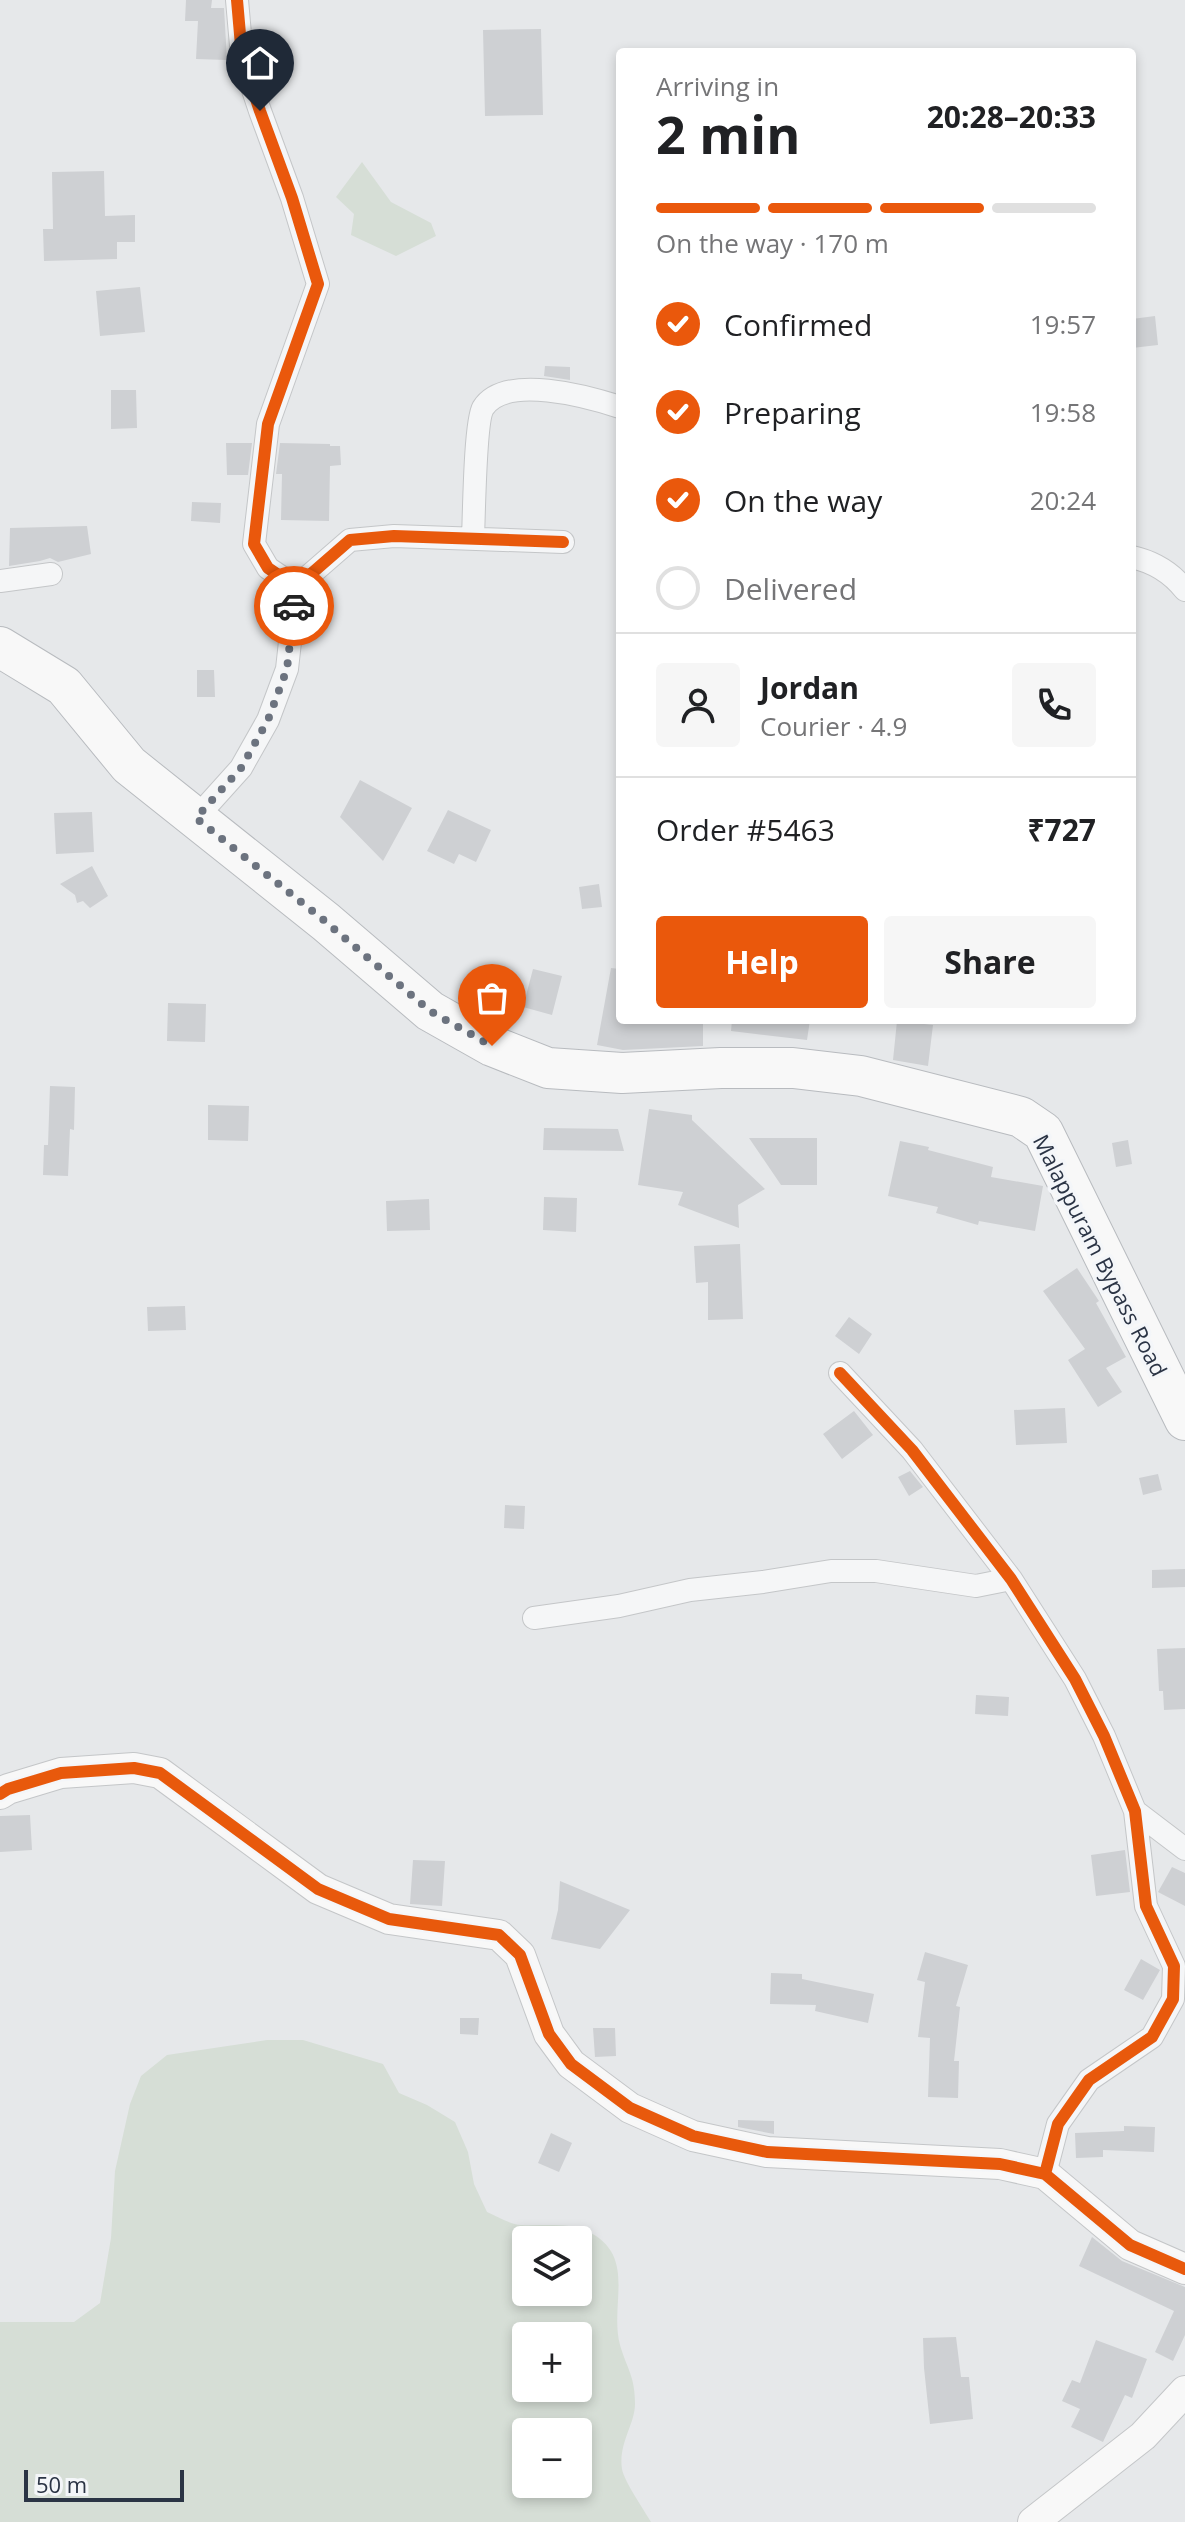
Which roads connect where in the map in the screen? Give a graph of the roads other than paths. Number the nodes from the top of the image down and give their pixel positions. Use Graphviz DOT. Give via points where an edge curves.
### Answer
graph roads {
  1 [pos="237,0"];
  2 [pos="616,406"];
  3 [pos="473,538"];
  4 [pos="563,542"];
  5 [pos="1136,558"];
  6 [pos="51,574"];
  7 [pos="0,581"];
  8 [pos="296,587"];
  9 [pos="1185,590"];
  10 [pos="0,647"];
  11 [pos="196,818"];
  12 [pos="840,1373"];
  13 [pos="1185,1420"];
  14 [pos="1011,1579"];
  15 [pos="534,1618"];
  16 [pos="0,1794"];
  17 [pos="1135,1811"];
  18 [pos="1185,1849"];
  19 [pos="1045,2174"];
  20 [pos="1185,2269"];
  21 [pos="1185,2391"];
  22 [pos="1033,2522"];
  1 -- 8 [label="street" via="242,57 318,284 268,424 254,544 268,568"];
  2 -- 3 [label="street" via="582,395 530,389 499,395 483,408"];
  3 -- 4 [label="street"];
  3 -- 8 [label="street" via="350,540"];
  5 -- 9 [label="street" via="1173,575"];
  6 -- 7 [label="street"];
  8 -- 11 [label="street" via="287,669 268,720 241,768"];
  10 -- 11 [label="highway, Malappuram Bypass Road" via="64,686 129,765"];
  11 -- 13 [label="highway, Malappuram Bypass Road" via="430,1011 492,1046 548,1068 622,1073 793,1068 861,1076 1021,1117 1043,1132"];
  12 -- 14 [label="street" via="912,1450"];
  14 -- 15 [label="street" via="976,1586 876,1571 831,1571"];
  14 -- 17 [label="street" via="1075,1679"];
  16 -- 19 [label="street" via="61,1773 134,1768 160,1773 318,1889 389,1919 499,1935 520,1955 549,2034 571,2064 630,2108 693,2136 767,2152 1000,2164"];
  17 -- 18 [label="street"];
  17 -- 19 [label="street" via="1146,1906 1174,1966 1173,1999 1152,2037 1089,2080 1058,2124"];
  19 -- 20 [label="street" via="1130,2245"];
  21 -- 22 [label="street" via="1143,2436"];
}
